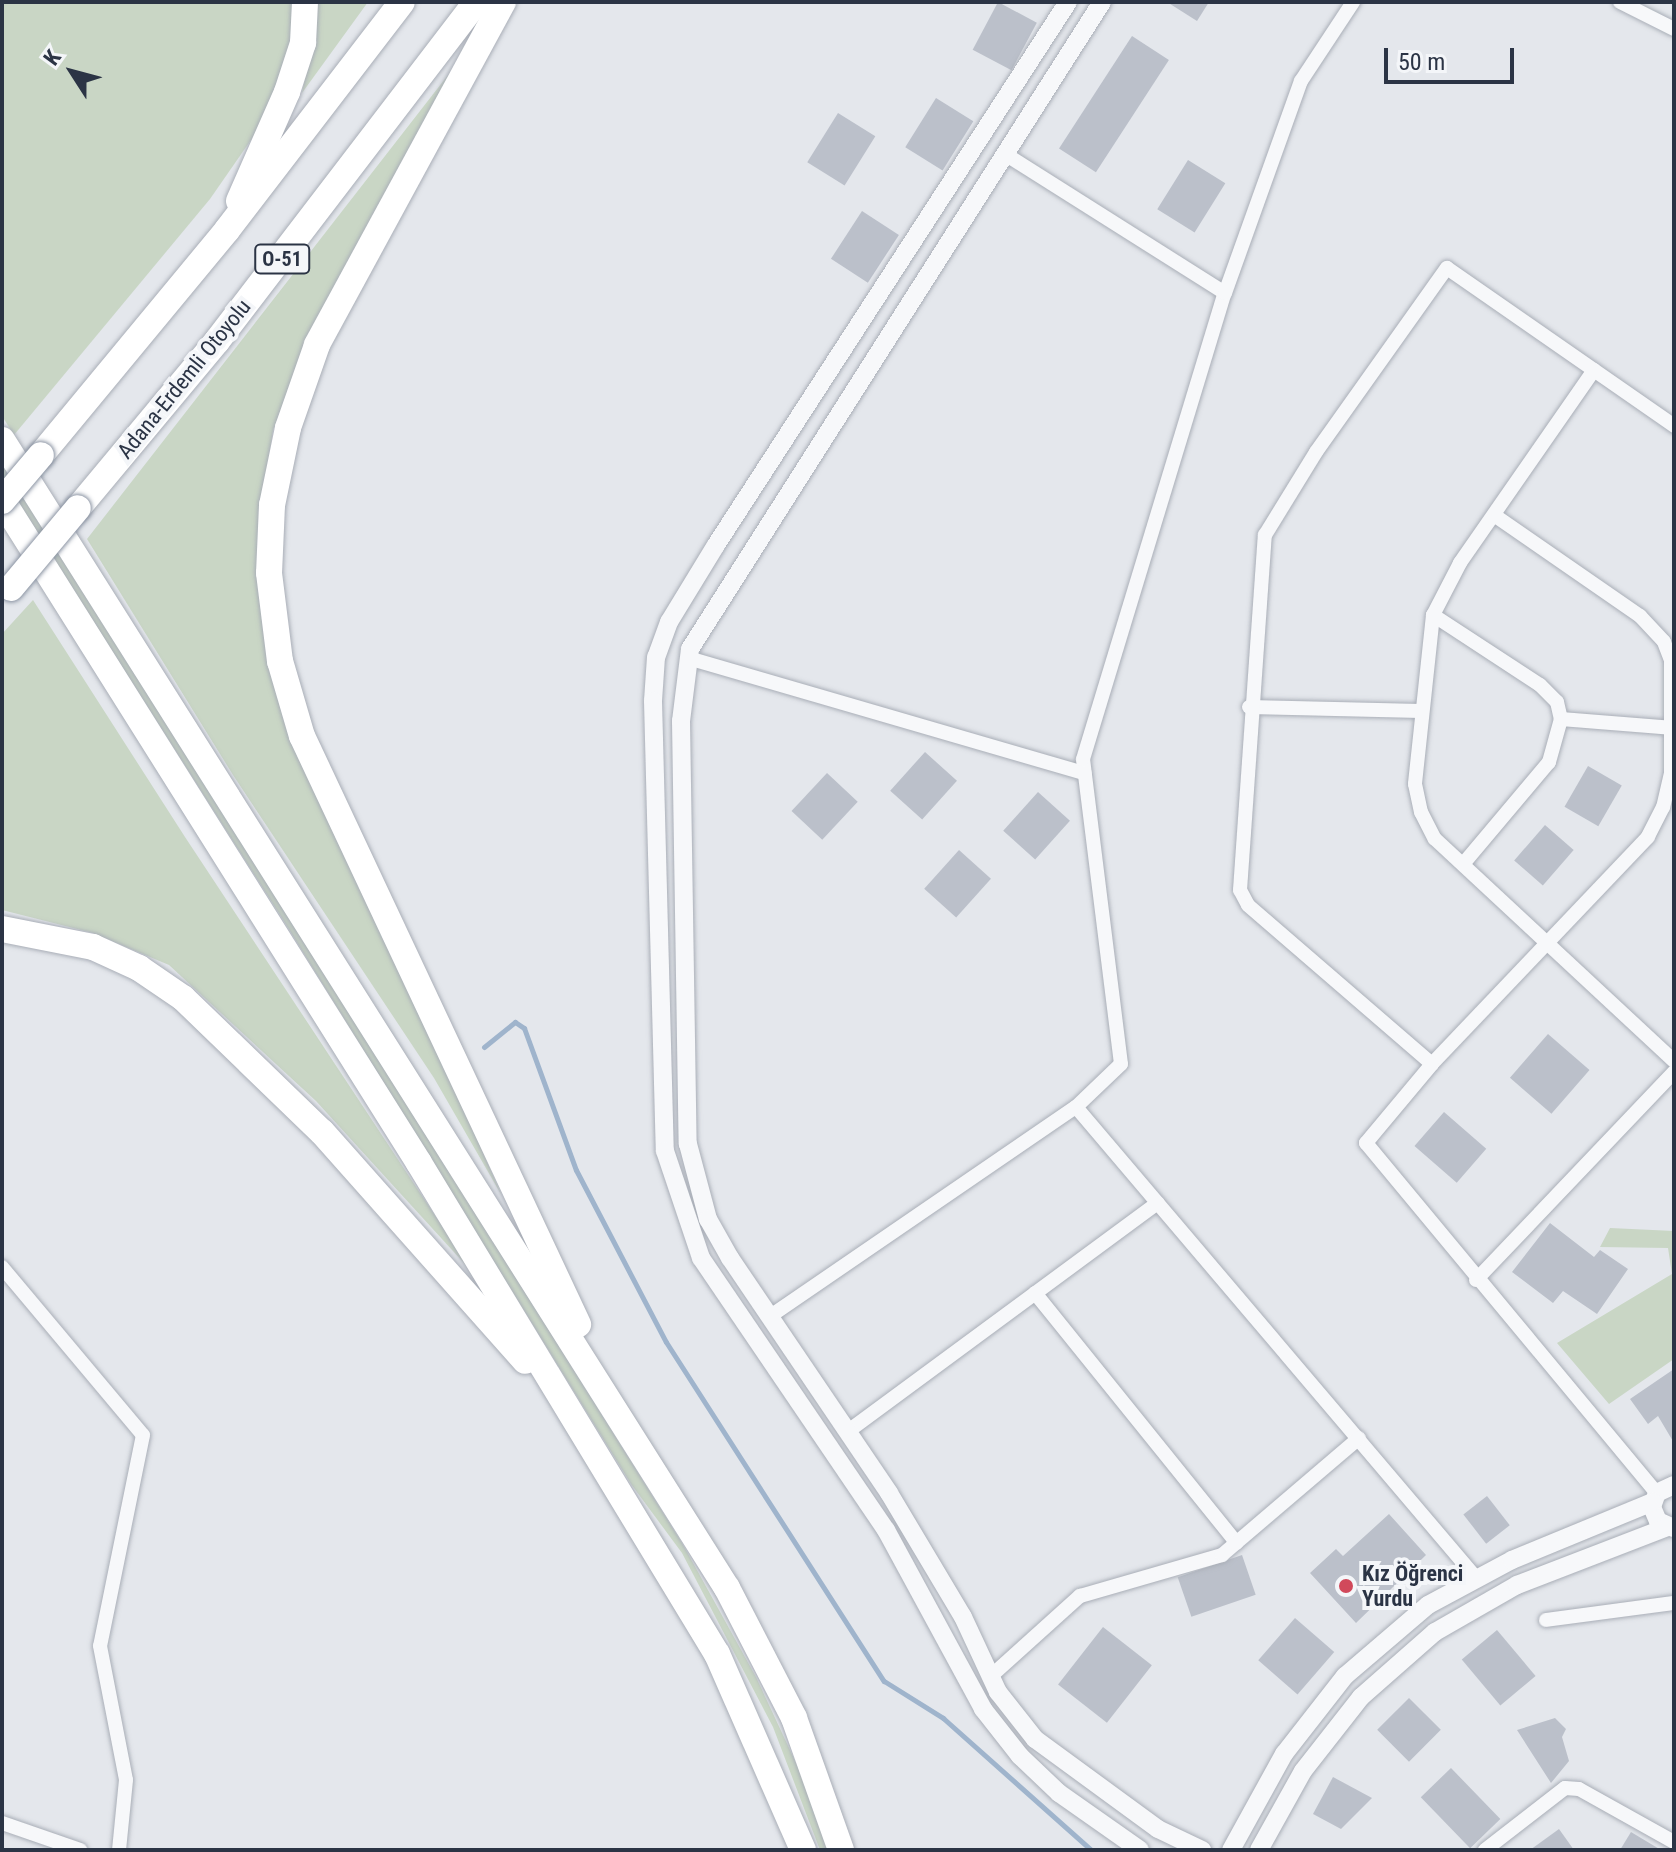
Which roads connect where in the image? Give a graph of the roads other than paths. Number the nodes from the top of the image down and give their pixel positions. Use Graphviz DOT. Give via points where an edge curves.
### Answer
graph roads {
  1 [pos="305,2"];
  2 [pos="402,2"];
  3 [pos="476,2"];
  4 [pos="503,2"];
  5 [pos="1068,2"];
  6 [pos="1102,2"];
  7 [pos="1353,2"];
  8 [pos="1620,2"];
  9 [pos="1674,29"];
  10 [pos="1005,154"];
  11 [pos="227,230"];
  12 [pos="1225,293"];
  13 [pos="1594,370"];
  14 [pos="1674,426"];
  15 [pos="2,440"];
  16 [pos="2,501"];
  17 [pos="1494,515"];
  18 [pos="7,593"];
  19 [pos="1433,615"];
  20 [pos="688,658"];
  21 [pos="1249,707"];
  22 [pos="1421,711"];
  23 [pos="1561,719"];
  24 [pos="1671,728"];
  25 [pos="1085,773"];
  26 [pos="1463,864"];
  27 [pos="2,929"];
  28 [pos="1550,946"];
  29 [pos="1674,1061"];
  30 [pos="1432,1064"];
  31 [pos="1674,1072"];
  32 [pos="1076,1107"];
  33 [pos="1158,1203"];
  34 [pos="2,1267"];
  35 [pos="1476,1280"];
  36 [pos="1035,1293"];
  37 [pos="769,1317"];
  38 [pos="623,1421"];
  39 [pos="847,1432"];
  40 [pos="1359,1438"];
  41 [pos="608,1473"];
  42 [pos="1661,1493"];
  43 [pos="1670,1527"];
  44 [pos="1237,1543"];
  45 [pos="1477,1579"];
  46 [pos="1674,1603"];
  47 [pos="1546,1620"];
  48 [pos="991,1676"];
  49 [pos="2,1823"];
  50 [pos="1674,1842"];
  51 [pos="80,1850"];
  52 [pos="119,1850"];
  53 [pos="803,1850"];
  54 [pos="841,1850"];
  55 [pos="1140,1850"];
  56 [pos="1202,1850"];
  57 [pos="1231,1850"];
  58 [pos="1259,1850"];
  59 [pos="1485,1850"];
  1 -- 11 [label="highway" via="303,43 287,92"];
  2 -- 11 [label="highway, O-51"];
  3 -- 18 [label="highway, Adana-Erdemli Otoyolu / O-51, bridge" via="227,329"];
  4 -- 38 [label="highway" via="317,345 288,428 272,505 269,573 280,661 302,736"];
  5 -- 55 [label="street" via="716,545 669,622 656,657 665,1151 701,1258 886,1530 983,1709 1020,1756 1059,1793"];
  6 -- 10 [label="street"];
  7 -- 12 [label="street" via="1301,81"];
  8 -- 9 [label="street"];
  10 -- 12 [label="street"];
  10 -- 20 [label="street" via="702,624"];
  11 -- 16 [label="highway, O-51, bridge"];
  12 -- 25 [label="street" via="1083,759"];
  13 -- 14 [label="street"];
  13 -- 17 [label="street"];
  13 -- 21 [label="street" via="1447,268 1316,452 1265,535"];
  15 -- 38 [label="highway"];
  16 -- 41 [label="highway"];
  17 -- 19 [label="street"];
  17 -- 24 [label="street" via="1640,616 1664,642 1671,660"];
  19 -- 22 [label="street"];
  19 -- 23 [label="street" via="1540,685 1557,702"];
  20 -- 25 [label="street"];
  20 -- 37 [label="street" via="681,721 688,1144 708,1219"];
  21 -- 22 [label="street"];
  21 -- 30 [label="street" via="1240,890 1248,905"];
  22 -- 26 [label="street" via="1415,784 1421,812 1435,839"];
  23 -- 24 [label="street"];
  23 -- 26 [label="street" via="1549,762"];
  24 -- 28 [label="street" via="1671,773 1648,837"];
  25 -- 32 [label="street" via="1121,1064"];
  26 -- 28 [label="street"];
  27 -- 41 [label="highway" via="93,947 139,968 231,1040 423,1242 524,1360"];
  28 -- 29 [label="street"];
  28 -- 30 [label="street"];
  30 -- 35 [label="street" via="1366,1143"];
  31 -- 35 [label="street"];
  32 -- 33 [label="street"];
  32 -- 37 [label="street"];
  33 -- 36 [label="street"];
  33 -- 40 [label="street"];
  34 -- 52 [label="street" via="143,1435 100,1646 126,1780"];
  35 -- 42 [label="street"];
  36 -- 39 [label="street"];
  36 -- 44 [label="street"];
  37 -- 39 [label="street"];
  38 -- 54 [label="highway" via="727,1588 787,1705"];
  39 -- 48 [label="street" via="963,1617"];
  40 -- 44 [label="street"];
  40 -- 45 [label="street"];
  41 -- 53 [label="highway" via="717,1654"];
  42 -- 43 [label="street" via="1655,1517"];
  42 -- 45 [label="street"];
  43 -- 58 [label="street" via="1517,1585 1435,1632 1361,1697 1303,1771"];
  44 -- 48 [label="street" via="1222,1555 1080,1596"];
  45 -- 57 [label="street" via="1428,1605 1345,1676 1284,1754"];
  46 -- 47 [label="street"];
  48 -- 56 [label="street" via="1035,1739 1158,1829"];
  49 -- 51 [label="street"];
  50 -- 59 [label="street" via="1579,1789 1565,1788"];
}
